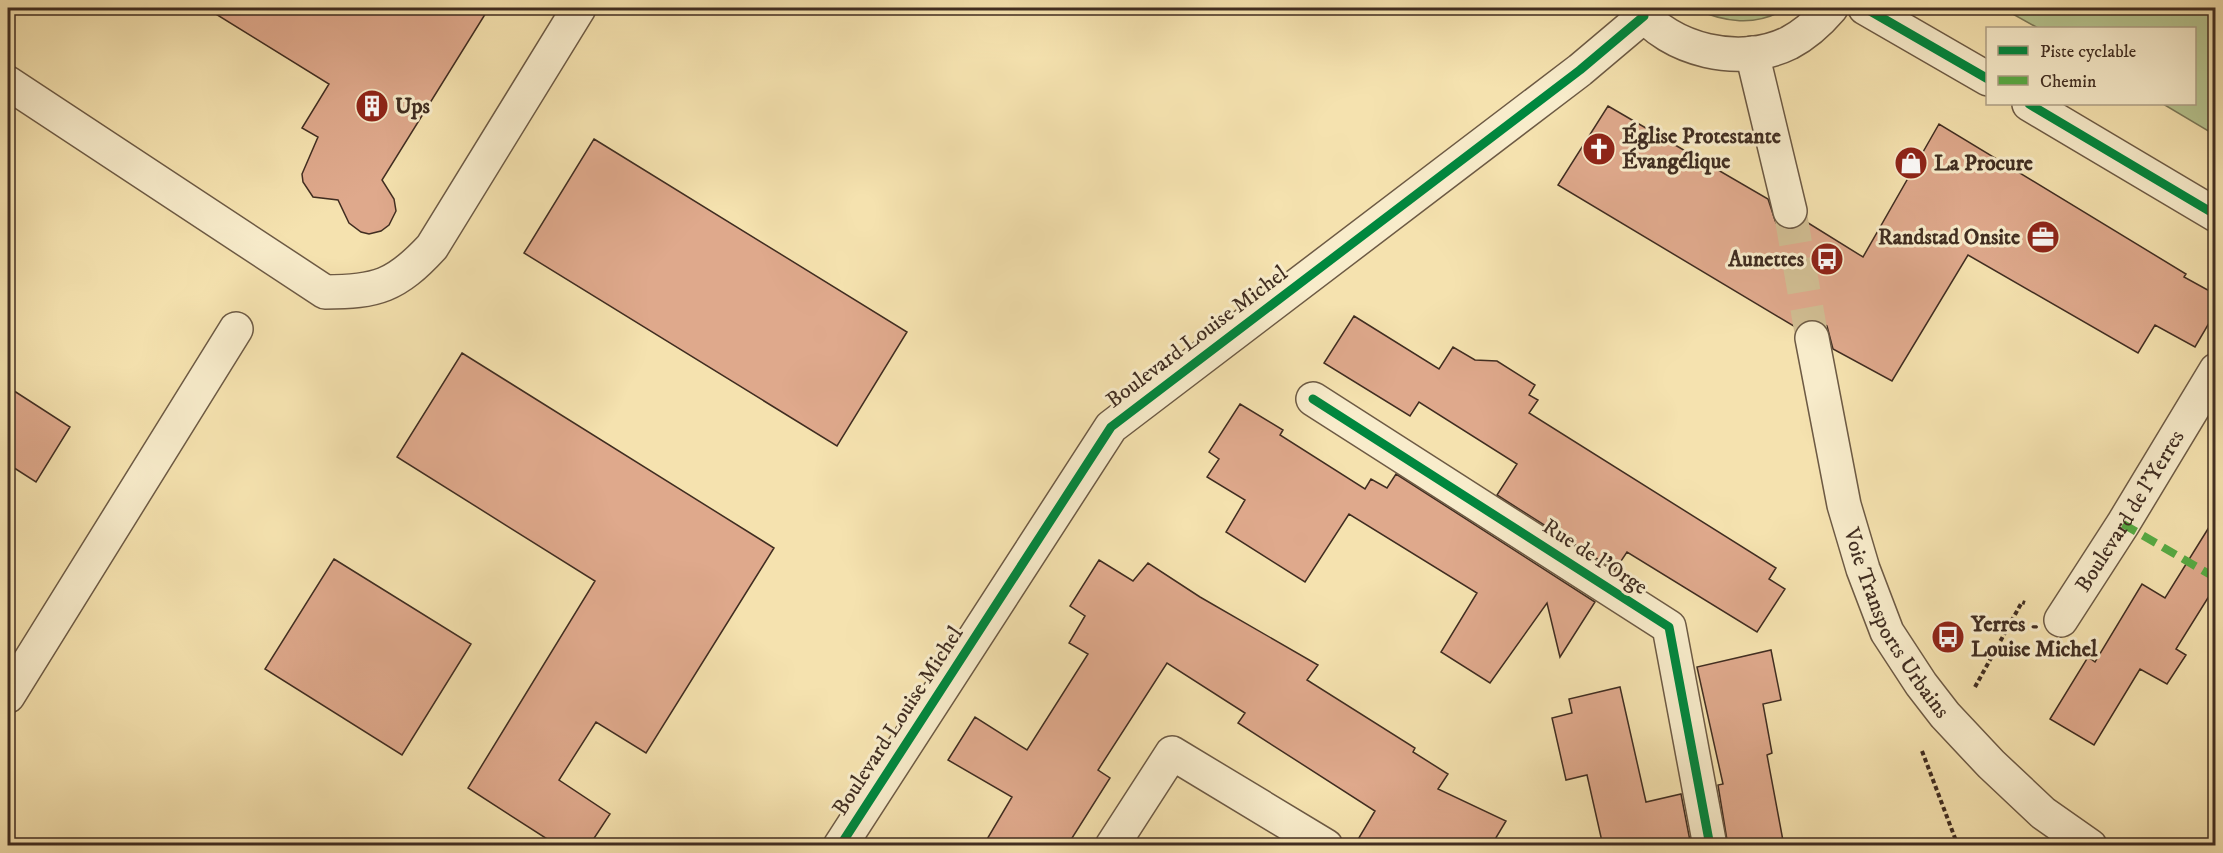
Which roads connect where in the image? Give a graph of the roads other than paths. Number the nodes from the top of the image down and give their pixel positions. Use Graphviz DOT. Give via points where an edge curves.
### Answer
graph roads {
  1 [pos="579,8"];
  2 [pos="1831,8"];
  3 [pos="1865,8"];
  4 [pos="1641,12"];
  5 [pos="1752,53"];
  6 [pos="1986,77"];
  7 [pos="8,83"];
  8 [pos="2031,105"];
  9 [pos="1790,211"];
  10 [pos="2216,215"];
  11 [pos="236,329"];
  12 [pos="1812,338"];
  13 [pos="2216,370"];
  14 [pos="1313,399"];
  15 [pos="2061,620"];
  16 [pos="8,696"];
  17 [pos="840,846"];
  18 [pos="1112,846"];
  19 [pos="1326,846"];
  20 [pos="1710,846"];
  21 [pos="2090,846"];
  1 -- 7 [label="street" via="432,247 388,285 357,292 325,292"];
  2 -- 5 [label="street" via="1818,23 1787,44"];
  3 -- 6 [label="street"];
  4 -- 5 [label="street" via="1676,40 1713,53"];
  4 -- 17 [label="street, Boulevard Louise Michel" via="1580,70 1112,427"];
  5 -- 9 [label="street"];
  8 -- 10 [label="street"];
  11 -- 16 [label="street"];
  12 -- 21 [label="street, Voie Transports Urbains" via="1844,505 1887,632 1945,715 1991,764 2043,813"];
  13 -- 15 [label="street, Boulevard de l'Yerres"];
  14 -- 20 [label="street, Rue de l'Orge" via="1669,627"];
  18 -- 19 [label="street" via="1172,753"];
}
